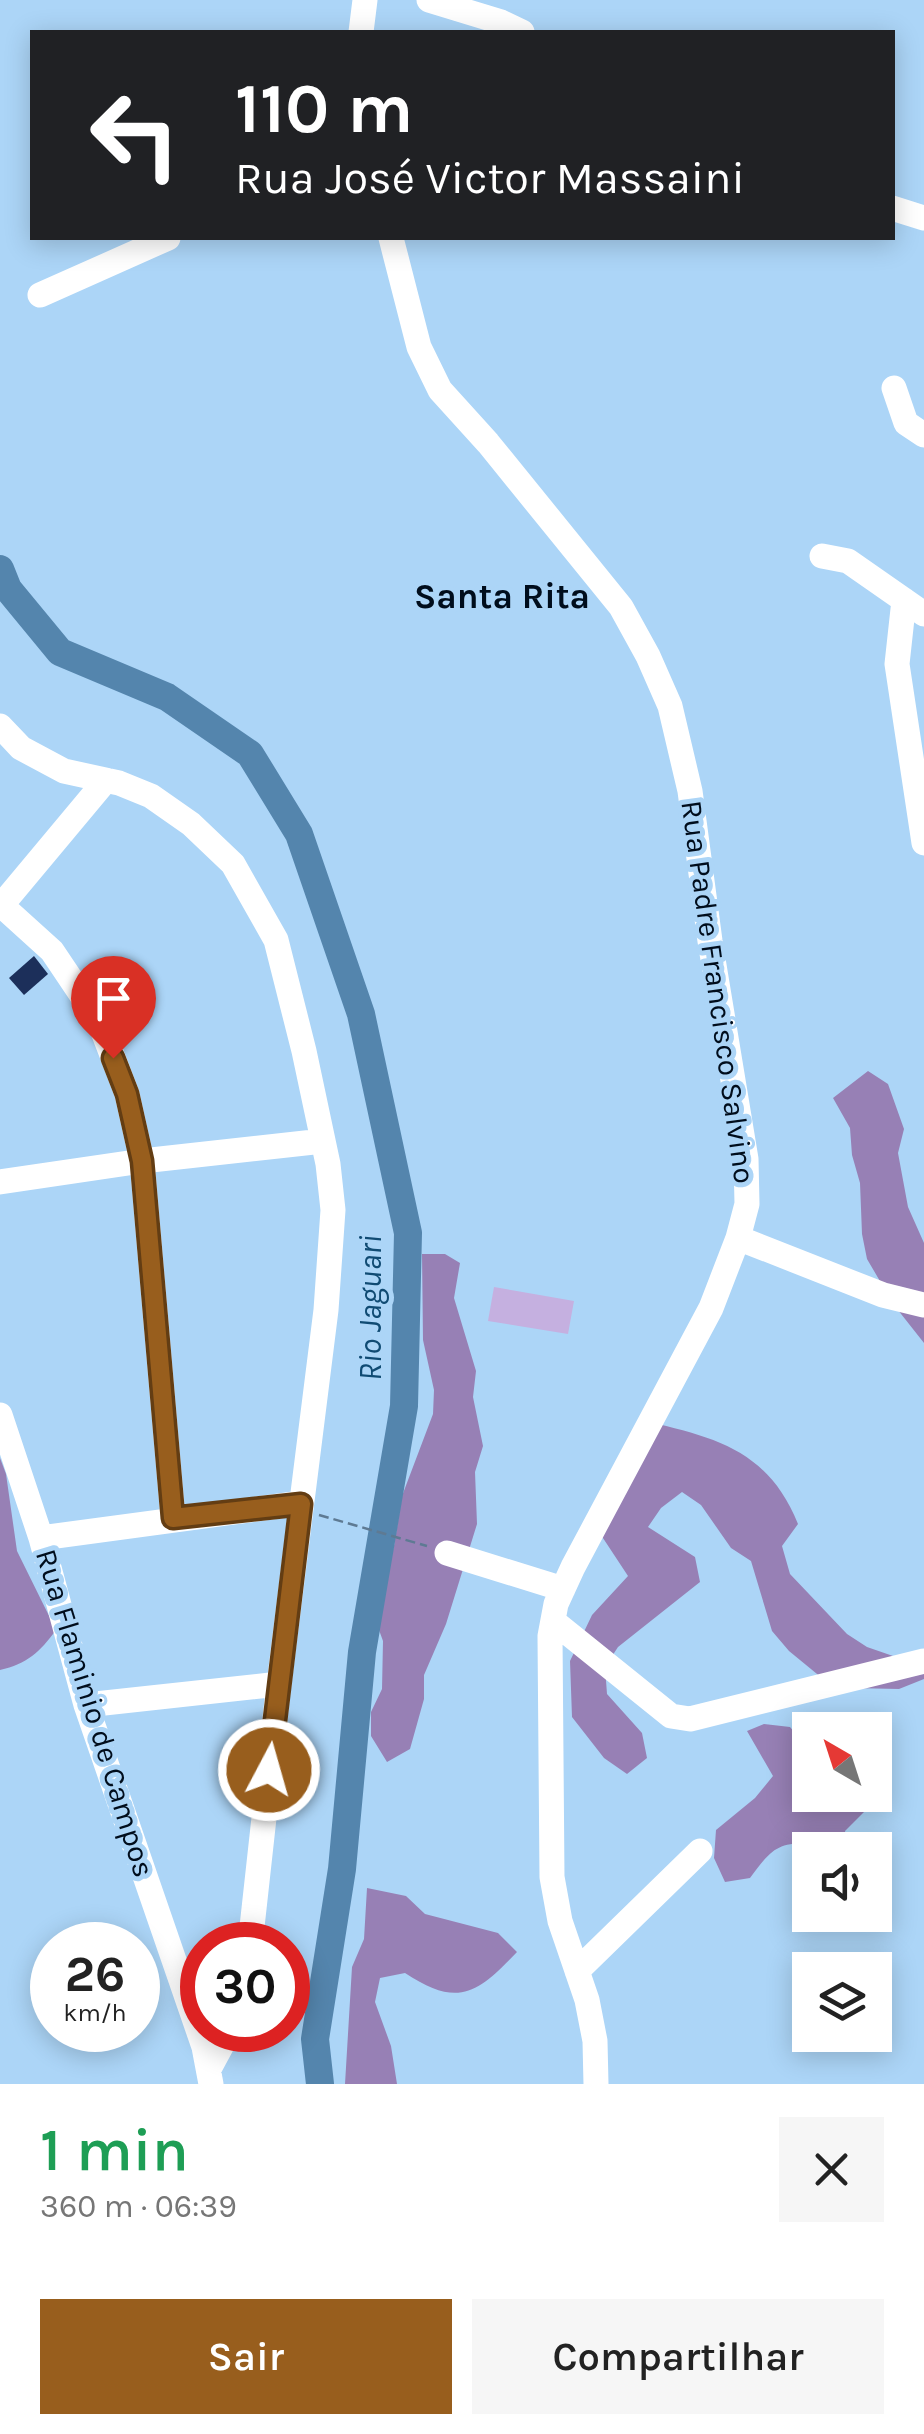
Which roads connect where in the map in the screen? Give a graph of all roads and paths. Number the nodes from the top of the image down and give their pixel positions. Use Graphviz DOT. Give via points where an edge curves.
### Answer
graph roads {
  1 [pos="365,0"];
  2 [pos="429,0"];
  3 [pos="361,30"];
  4 [pos="516,30"];
  5 [pos="895,209"];
  6 [pos="924,218"];
  7 [pos="163,240"];
  8 [pos="392,240"];
  9 [pos="40,294"];
  10 [pos="894,388"];
  11 [pos="924,436"];
  12 [pos="822,556"];
  13 [pos="914,606"];
  14 [pos="0,726"];
  15 [pos="106,780"];
  16 [pos="924,843"];
  17 [pos="0,905"];
  18 [pos="323,1142"];
  19 [pos="142,1161"];
  20 [pos="0,1182"];
  21 [pos="738,1238"];
  22 [pos="924,1306"];
  23 [pos="0,1415"];
  24 [pos="301,1506"];
  25 [pos="173,1518"];
  26 [pos="41,1538"];
  27 [pos="447,1552"];
  28 [pos="563,1589"];
  29 [pos="553,1621"];
  30 [pos="924,1661"];
  31 [pos="279,1684"];
  32 [pos="86,1704"];
  33 [pos="700,1851"];
  34 [pos="253,1922"];
  35 [pos="577,1970"];
  36 [pos="221,2052"];
  37 [pos="211,2076"];
  38 [pos="596,2084"];
  1 -- 3 [label="street"];
  2 -- 4 [label="street"];
  5 -- 6 [label="street"];
  7 -- 9 [label="street"];
  8 -- 21 [label="street, Rua Padre Francisco Salvino" via="420,347 440,390 621,608 670,706 690,790 746,1159 747,1204"];
  10 -- 11 [label="street" via="906,423"];
  12 -- 13 [label="street" via="848,561"];
  13 -- 16 [label="street" via="897,664"];
  14 -- 15 [label="street" via="21,748 64,770"];
  15 -- 17 [label="street"];
  15 -- 18 [label="street" via="151,796 191,824 234,864 259,905 276,940"];
  17 -- 19 [label="street" via="52,951 99,1021 127,1094"];
  18 -- 19 [label="street"];
  18 -- 24 [label="street" via="333,1210"];
  19 -- 20 [label="street"];
  19 -- 25 [label="street"];
  21 -- 22 [label="street"];
  21 -- 28 [label="street, Rua Padre Francisco Salvino" via="711,1308"];
  23 -- 26 [label="street, Rua Flaminio de Campos"];
  24 -- 25 [label="street"];
  24 -- 27 [label="path"];
  24 -- 31 [label="street"];
  25 -- 26 [label="street"];
  26 -- 32 [label="street, Rua Flaminio de Campos"];
  27 -- 28 [label="street"];
  28 -- 29 [label="street, Rua Padre Francisco Salvino"];
  29 -- 30 [label="street" via="671,1716 690,1718"];
  29 -- 35 [label="street, Rua Padre Francisco Salvino" via="552,1877"];
  31 -- 32 [label="street"];
  31 -- 34 [label="street"];
  32 -- 37 [label="street, Rua Flaminio de Campos"];
  33 -- 35 [label="street"];
  35 -- 38 [label="street, Rua Padre Francisco Salvino" via="595,2041"];
  36 -- 37 [label="street"];
}
